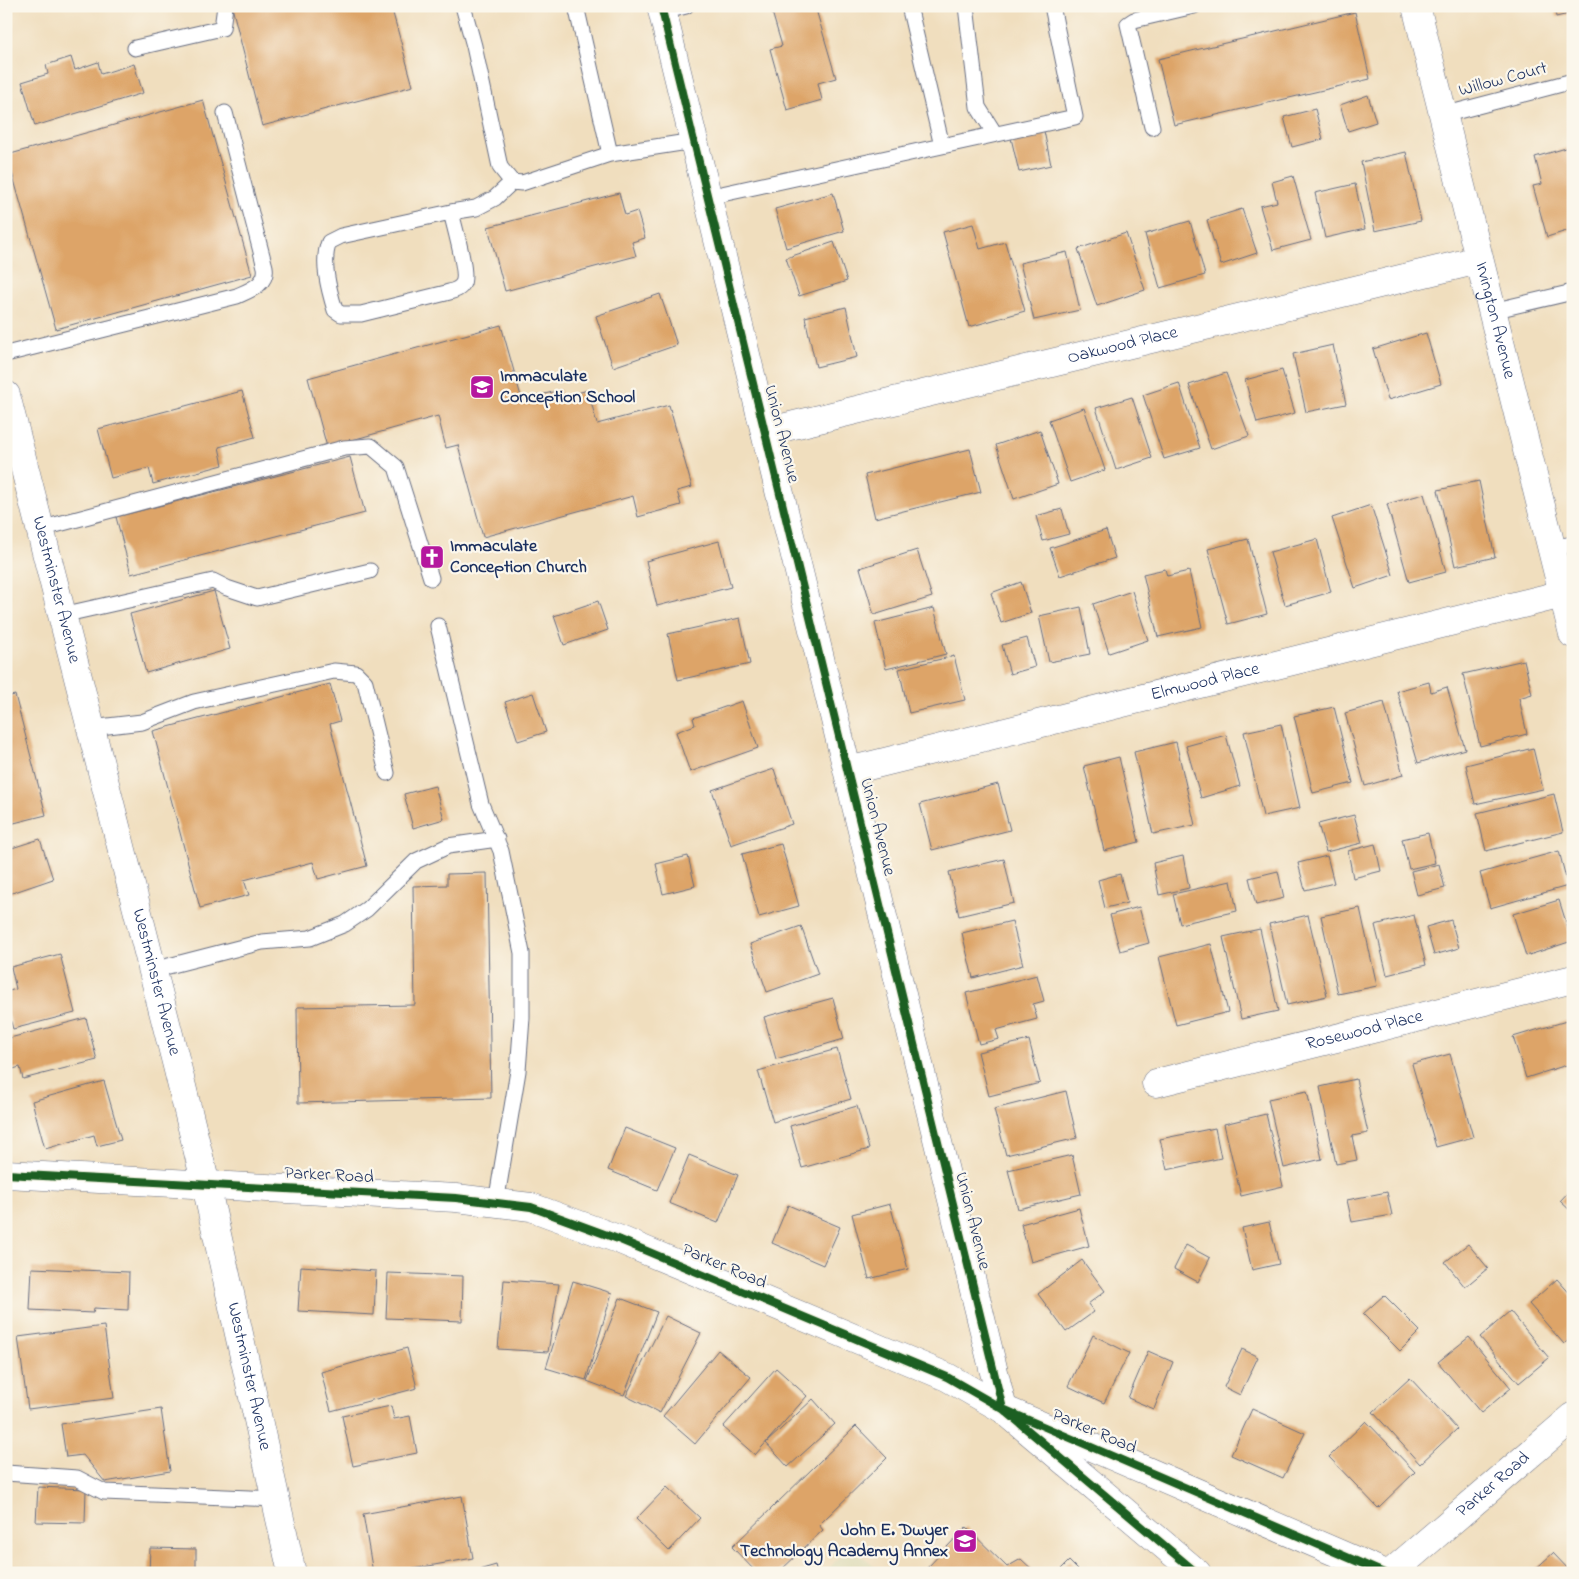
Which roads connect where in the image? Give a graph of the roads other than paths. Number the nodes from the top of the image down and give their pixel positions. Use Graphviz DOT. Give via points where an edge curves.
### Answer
graph roads {
  1 [pos="225,6"];
  2 [pos="464,6"];
  3 [pos="576,6"];
  4 [pos="909,6"];
  5 [pos="966,6"];
  6 [pos="1052,6"];
  7 [pos="1194,6"];
  8 [pos="1416,6"];
  9 [pos="670,8"];
  10 [pos="135,48"];
  11 [pos="1573,81"];
  12 [pos="225,113"];
  13 [pos="1443,115"];
  14 [pos="1152,127"];
  15 [pos="995,134"];
  16 [pos="694,141"];
  17 [pos="942,146"];
  18 [pos="610,154"];
  19 [pos="512,182"];
  20 [pos="708,197"];
  21 [pos="451,212"];
  22 [pos="1479,260"];
  23 [pos="1573,292"];
  24 [pos="1492,311"];
  25 [pos="6,354"];
  26 [pos="6,395"];
  27 [pos="765,432"];
  28 [pos="40,529"];
  29 [pos="1562,546"];
  30 [pos="370,571"];
  31 [pos="431,578"];
  32 [pos="1568,594"];
  33 [pos="62,615"];
  34 [pos="438,626"];
  35 [pos="1573,634"];
  36 [pos="91,728"];
  37 [pos="848,772"];
  38 [pos="387,773"];
  39 [pos="497,839"];
  40 [pos="153,970"];
  41 [pos="1573,979"];
  42 [pos="1156,1083"];
  43 [pos="6,1174"];
  44 [pos="206,1185"];
  45 [pos="496,1203"];
  46 [pos="1003,1409"];
  47 [pos="1573,1417"];
  48 [pos="6,1474"];
  49 [pos="276,1499"];
  50 [pos="292,1573"];
  51 [pos="1197,1573"];
  52 [pos="1384,1573"];
  53 [pos="1391,1573"];
  1 -- 10 [label="lane" via="222,28"];
  2 -- 19 [label="lane" via="500,167"];
  3 -- 18 [label="lane"];
  4 -- 17 [label="lane"];
  5 -- 15 [label="lane" via="978,107"];
  6 -- 15 [label="lane" via="1074,117"];
  7 -- 14 [label="lane" via="1128,24"];
  8 -- 13 [label="street, Irvington Avenue"];
  9 -- 16 [label="street, Union Avenue"];
  11 -- 13 [label="lane, Willow Court"];
  12 -- 25 [label="lane" via="266,273 259,284 237,296"];
  13 -- 22 [label="street, Irvington Avenue"];
  15 -- 17 [label="lane"];
  16 -- 18 [label="lane"];
  16 -- 20 [label="street, Union Avenue"];
  17 -- 20 [label="lane"];
  18 -- 19 [label="lane" via="522,183"];
  19 -- 21 [label="lane" via="495,198 476,208"];
  20 -- 27 [label="street, Union Avenue"];
  21 -- 21 [label="lane" via="341,236 329,242 327,273 335,310 341,314 361,314 458,289 464,272"];
  22 -- 24 [label="street, Irvington Avenue"];
  22 -- 27 [label="street, Oakwood Place"];
  23 -- 24 [label="lane"];
  24 -- 29 [label="street, Irvington Avenue"];
  26 -- 28 [label="street, Westminster Avenue"];
  27 -- 37 [label="street, Union Avenue"];
  28 -- 31 [label="lane" via="344,448 371,446 396,467"];
  28 -- 33 [label="street, Westminster Avenue"];
  29 -- 32 [label="street, Irvington Avenue"];
  30 -- 33 [label="lane" via="257,598 213,581"];
  32 -- 35 [label="street, Irvington Avenue"];
  32 -- 37 [label="street, Elmwood Place"];
  33 -- 36 [label="street, Westminster Avenue"];
  34 -- 39 [label="lane" via="481,804"];
  36 -- 38 [label="lane" via="142,722 194,702 334,670 356,673 365,682"];
  36 -- 40 [label="street, Westminster Avenue"];
  37 -- 46 [label="street, Union Avenue"];
  39 -- 40 [label="lane" via="448,846 416,861 367,909 345,924 310,938 262,942"];
  39 -- 45 [label="lane" via="522,953 522,1018 518,1071"];
  40 -- 44 [label="street, Westminster Avenue"];
  41 -- 42 [label="street, Rosewood Place"];
  43 -- 44 [label="street, Parker Road"];
  44 -- 45 [label="street, Parker Road" via="456,1198"];
  44 -- 49 [label="street, Westminster Avenue"];
  45 -- 46 [label="street, Parker Road" via="531,1208 618,1239 947,1377"];
  46 -- 51 [label="street"];
  46 -- 52 [label="street, Parker Road"];
  47 -- 53 [label="street, Parker Road"];
  48 -- 49 [label="lane" via="77,1478 104,1492"];
  49 -- 50 [label="street, Westminster Avenue"];
}
